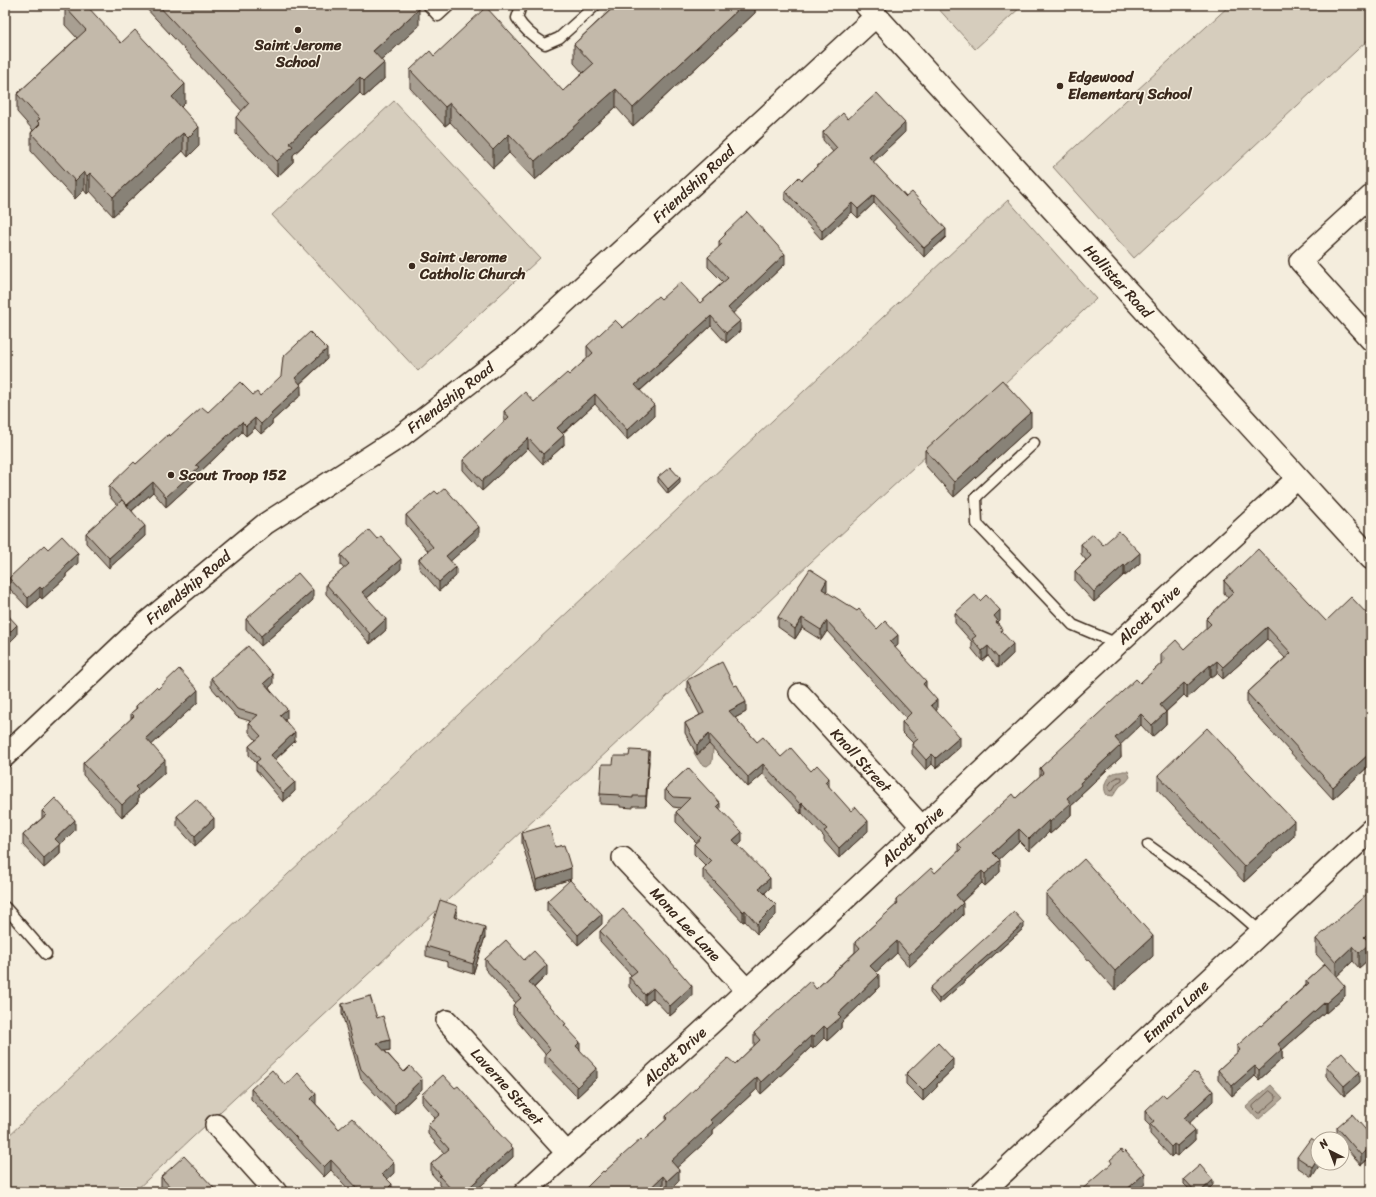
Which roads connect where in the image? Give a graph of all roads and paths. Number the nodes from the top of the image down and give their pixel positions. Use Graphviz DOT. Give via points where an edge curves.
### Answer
graph roads {
  1 [pos="428,5"];
  2 [pos="450,5"];
  3 [pos="596,5"];
  4 [pos="520,9"];
  5 [pos="871,11"];
  6 [pos="1371,196"];
  7 [pos="1371,340"];
  8 [pos="1034,442"];
  9 [pos="1298,478"];
  10 [pos="1371,557"];
  11 [pos="1118,644"];
  12 [pos="800,694"];
  13 [pos="5,756"];
  14 [pos="922,827"];
  15 [pos="1371,830"];
  16 [pos="1148,846"];
  17 [pos="623,858"];
  18 [pos="5,907"];
  19 [pos="1261,932"];
  20 [pos="46,954"];
  21 [pos="747,990"];
  22 [pos="447,1021"];
  23 [pos="216,1125"];
  24 [pos="567,1153"];
  25 [pos="276,1192"];
  26 [pos="526,1192"];
  27 [pos="982,1192"];
  1 -- 2 [label="lane" via="438,16"];
  3 -- 4 [label="lane" via="559,38 545,44 533,38 521,25 517,18"];
  5 -- 9 [label="street, Hollister Road"];
  5 -- 13 [label="street, Friendship Road" via="520,344 400,437 265,524 142,626"];
  6 -- 7 [label="street" via="1300,261"];
  8 -- 11 [label="lane" via="976,497 977,524 1073,625"];
  9 -- 10 [label="street, Hollister Road"];
  9 -- 11 [label="street, Alcott Drive"];
  11 -- 14 [label="street, Alcott Drive"];
  12 -- 14 [label="street, Knoll Street"];
  14 -- 21 [label="street, Alcott Drive"];
  15 -- 19 [label="street, Emnora Lane"];
  16 -- 19 [label="lane" via="1221,897"];
  17 -- 21 [label="street, Mona Lee Lane"];
  18 -- 20 [label="lane"];
  19 -- 27 [label="street, Emnora Lane"];
  21 -- 24 [label="street, Alcott Drive"];
  22 -- 24 [label="street, Laverne Street"];
  23 -- 25 [label="street"];
  24 -- 26 [label="street, Alcott Drive"];
}
